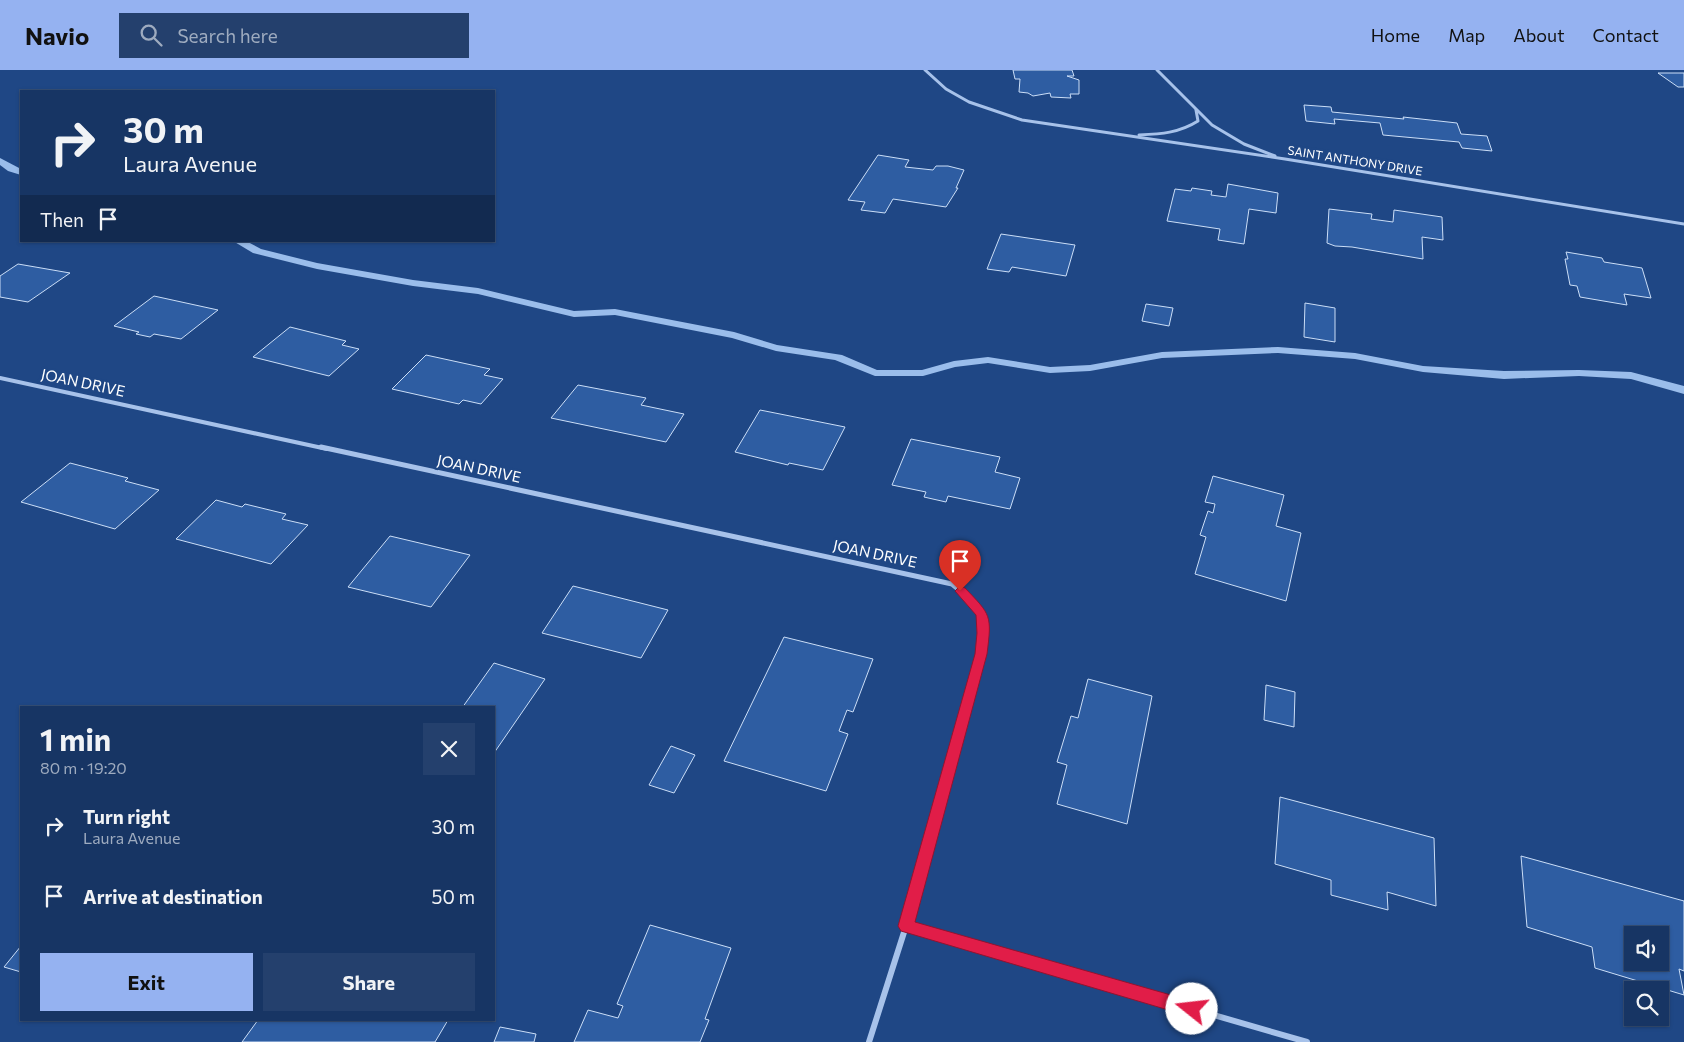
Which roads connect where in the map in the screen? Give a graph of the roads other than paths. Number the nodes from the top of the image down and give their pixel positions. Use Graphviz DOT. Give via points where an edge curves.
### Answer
graph roads {
  1 [pos="925,70"];
  2 [pos="1157,70"];
  3 [pos="1196,109"];
  4 [pos="1126,136"];
  5 [pos="1285,160"];
  6 [pos="1684,224"];
  7 [pos="0,378"];
  8 [pos="906,926"];
  9 [pos="869,1042"];
  10 [pos="1306,1042"];
  1 -- 4 [label="street, SAINT ANTHONY DRIVE" via="941,86 991,112"];
  2 -- 3 [label="street"];
  3 -- 4 [label="street" via="1198,121 1185,130"];
  3 -- 5 [label="street" via="1212,125 1244,144"];
  4 -- 5 [label="street, SAINT ANTHONY DRIVE"];
  5 -- 6 [label="street, SAINT ANTHONY DRIVE"];
  7 -- 8 [label="street, JOAN DRIVE" via="952,584 982,614 984,633"];
  8 -- 9 [label="street"];
  8 -- 10 [label="street"];
}
